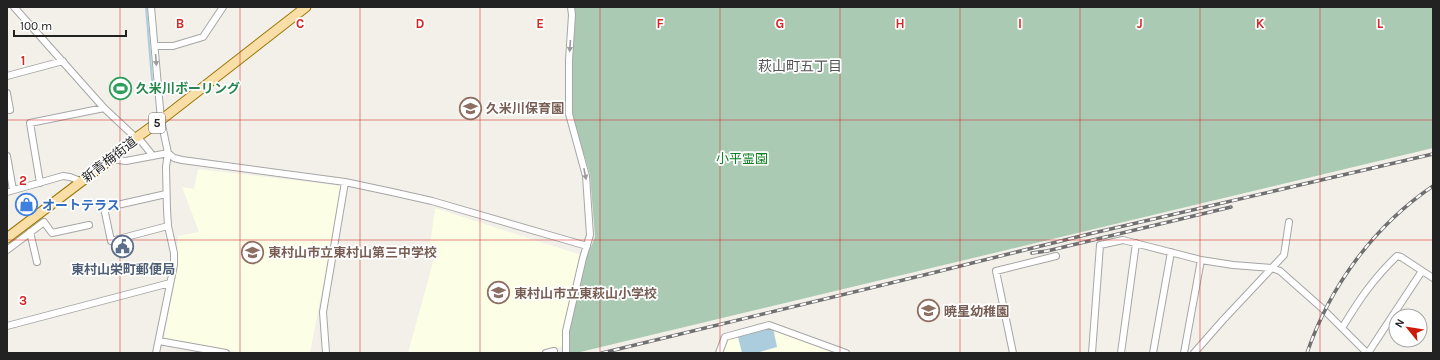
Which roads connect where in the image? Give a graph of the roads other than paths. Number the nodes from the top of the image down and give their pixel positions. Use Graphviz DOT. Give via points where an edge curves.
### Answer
graph roads {
  1 [pos="14,7"];
  2 [pos="152,7"];
  3 [pos="223,7"];
  4 [pos="306,7"];
  5 [pos="571,7"];
  6 [pos="7,9"];
  7 [pos="296,11"];
  8 [pos="155,46"];
  9 [pos="63,61"];
  10 [pos="7,76"];
  11 [pos="7,93"];
  12 [pos="104,108"];
  13 [pos="7,110"];
  14 [pos="161,120"];
  15 [pos="136,137"];
  16 [pos="168,153"];
  17 [pos="7,156"];
  18 [pos="153,156"];
  19 [pos="111,159"];
  20 [pos="80,181"];
  21 [pos="345,182"];
  22 [pos="40,183"];
  23 [pos="10,191"];
  24 [pos="166,194"];
  25 [pos="1289,222"];
  26 [pos="90,225"];
  27 [pos="168,226"];
  28 [pos="30,232"];
  29 [pos="7,238"];
  30 [pos="1136,243"];
  31 [pos="587,246"];
  32 [pos="7,250"];
  33 [pos="1171,252"];
  34 [pos="1056,256"];
  35 [pos="1201,260"];
  36 [pos="37,262"];
  37 [pos="1272,268"];
  38 [pos="1422,271"];
  39 [pos="1433,278"];
  40 [pos="170,283"];
  41 [pos="7,326"];
  42 [pos="1342,328"];
  43 [pos="159,341"];
  44 [pos="554,351"];
  45 [pos="156,353"];
  46 [pos="226,353"];
  47 [pos="326,353"];
  48 [pos="546,353"];
  49 [pos="566,353"];
  50 [pos="720,353"];
  51 [pos="846,353"];
  52 [pos="1013,353"];
  53 [pos="1092,353"];
  54 [pos="1121,353"];
  55 [pos="1153,353"];
  56 [pos="1184,353"];
  57 [pos="1194,353"];
  58 [pos="1368,353"];
  1 -- 6 [label="street"];
  1 -- 9 [label="street"];
  2 -- 8 [label="street"];
  3 -- 8 [label="street" via="203,37 173,46"];
  4 -- 7 [label="main road, 新青梅街道 / 5"];
  5 -- 31 [label="street, one-way" via="569,114 586,176 590,236"];
  7 -- 14 [label="main road, 新青梅街道 / 5"];
  8 -- 14 [label="street, one-way"];
  9 -- 10 [label="street"];
  9 -- 12 [label="street"];
  11 -- 13 [label="street" via="10,110"];
  12 -- 15 [label="street"];
  12 -- 22 [label="street" via="30,123"];
  14 -- 15 [label="main road, 新青梅街道 / 5"];
  14 -- 16 [label="street"];
  15 -- 18 [label="street"];
  15 -- 19 [label="main road, 新青梅街道 / 5"];
  16 -- 18 [label="street"];
  16 -- 21 [label="street" via="182,160"];
  16 -- 24 [label="street"];
  17 -- 23 [label="street"];
  18 -- 19 [label="street" via="126,161"];
  19 -- 20 [label="main road, 新青梅街道 / 5"];
  20 -- 22 [label="street" via="63,176"];
  20 -- 29 [label="main road, 新青梅街道 / 5"];
  21 -- 31 [label="street" via="432,200"];
  21 -- 47 [label="street" via="323,312"];
  22 -- 23 [label="street"];
  24 -- 27 [label="street"];
  24 -- 27 [label="street" via="104,208 111,241"];
  25 -- 37 [label="street" via="1284,255"];
  26 -- 28 [label="street" via="52,233 44,222"];
  27 -- 40 [label="street" via="174,253"];
  28 -- 32 [label="street"];
  28 -- 36 [label="street"];
  30 -- 33 [label="street"];
  30 -- 53 [label="street" via="1123,240 1100,245"];
  30 -- 54 [label="street"];
  31 -- 49 [label="street" via="566,331"];
  33 -- 35 [label="street"];
  33 -- 55 [label="street"];
  34 -- 52 [label="street" via="996,271"];
  35 -- 37 [label="street"];
  35 -- 56 [label="street"];
  37 -- 42 [label="street" via="1296,284"];
  37 -- 57 [label="street"];
  38 -- 39 [label="street"];
  38 -- 42 [label="street" via="1401,256 1397,256 1380,272"];
  38 -- 58 [label="street"];
  40 -- 41 [label="street"];
  40 -- 43 [label="street"];
  42 -- 58 [label="street"];
  43 -- 45 [label="street"];
  43 -- 46 [label="street"];
  44 -- 48 [label="street"];
  50 -- 51 [label="street" via="725,337 769,325"];
}
